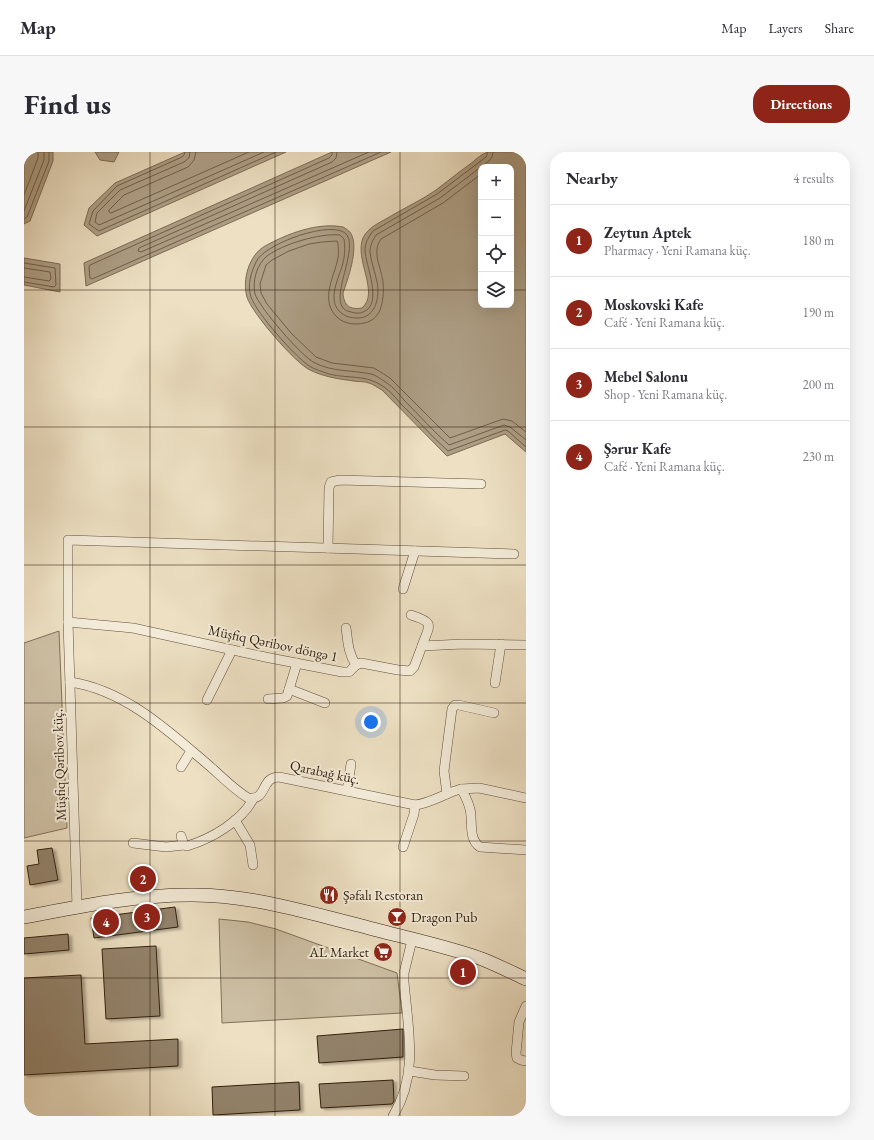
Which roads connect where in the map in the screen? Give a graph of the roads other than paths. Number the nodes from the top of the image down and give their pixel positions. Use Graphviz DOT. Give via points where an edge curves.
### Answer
graph roads {
  1 [pos="481,484"];
  2 [pos="328,548"];
  3 [pos="415,551"];
  4 [pos="514,554"];
  5 [pos="403,589"];
  6 [pos="411,614"];
  7 [pos="68,622"];
  8 [pos="346,628"];
  9 [pos="501,644"];
  10 [pos="526,645"];
  11 [pos="422,646"];
  12 [pos="232,650"];
  13 [pos="297,663"];
  14 [pos="356,665"];
  15 [pos="70,682"];
  16 [pos="495,683"];
  17 [pos="289,689"];
  18 [pos="268,699"];
  19 [pos="207,700"];
  20 [pos="325,703"];
  21 [pos="494,713"];
  22 [pos="191,751"];
  23 [pos="351,764"];
  24 [pos="181,767"];
  25 [pos="461,789"];
  26 [pos="347,791"];
  27 [pos="447,794"];
  28 [pos="526,798"];
  29 [pos="253,799"];
  30 [pos="415,805"];
  31 [pos="235,820"];
  32 [pos="133,842"];
  33 [pos="403,847"];
  34 [pos="526,850"];
  35 [pos="253,865"];
  36 [pos="77,907"];
  37 [pos="24,917"];
  38 [pos="412,940"];
  39 [pos="526,979"];
  40 [pos="526,1006"];
  41 [pos="526,1061"];
  42 [pos="410,1071"];
  43 [pos="464,1076"];
  44 [pos="393,1116"];
  1 -- 2 [label="street" via="340,480 331,482"];
  2 -- 3 [label="street"];
  2 -- 7 [label="street, Müşfiq Qəribov küç." via="68,540"];
  3 -- 4 [label="street"];
  3 -- 5 [label="street"];
  6 -- 11 [label="street" via="428,622"];
  7 -- 12 [label="street, Müşfiq Qəribov döngə 1" via="133,628"];
  7 -- 15 [label="street, Müşfiq Qəribov küç."];
  8 -- 14 [label="street" via="348,649"];
  9 -- 10 [label="street"];
  9 -- 11 [label="street"];
  9 -- 16 [label="street"];
  11 -- 14 [label="street, Müşfiq Qəribov döngə 1" via="410,671 361,663"];
  12 -- 13 [label="street, Müşfiq Qəribov döngə 1"];
  12 -- 19 [label="street"];
  13 -- 14 [label="street, Müşfiq Qəribov döngə 1" via="342,672 349,672"];
  13 -- 17 [label="street"];
  15 -- 22 [label="street" via="106,692 132,706 154,720"];
  15 -- 36 [label="street, Müşfiq Qəribov küç."];
  17 -- 18 [label="street" via="287,696 283,698"];
  17 -- 20 [label="street"];
  21 -- 27 [label="street" via="459,705 452,709 444,771"];
  22 -- 24 [label="street"];
  22 -- 29 [label="street" via="244,795"];
  23 -- 26 [label="street"];
  25 -- 27 [label="street, Qarabağ küç."];
  25 -- 28 [label="street, Qarabağ küç." via="479,788"];
  25 -- 34 [label="street" via="470,810 475,844 480,847"];
  26 -- 29 [label="street, Qarabağ küç." via="274,777 269,780 260,796"];
  26 -- 30 [label="street, Qarabağ küç."];
  27 -- 30 [label="street, Qarabağ küç." via="428,803"];
  29 -- 31 [label="street" via="244,813"];
  30 -- 33 [label="street"];
  31 -- 32 [label="street" via="222,830 187,846 182,840 166,847"];
  31 -- 35 [label="street" via="250,845"];
  36 -- 37 [label="street"];
  36 -- 38 [label="street" via="172,895 230,896"];
  38 -- 39 [label="street" via="480,959"];
  38 -- 42 [label="street" via="404,973"];
  40 -- 41 [label="street" via="519,1022 516,1053 517,1058"];
  42 -- 43 [label="street"];
  42 -- 44 [label="street" via="407,1085"];
}
